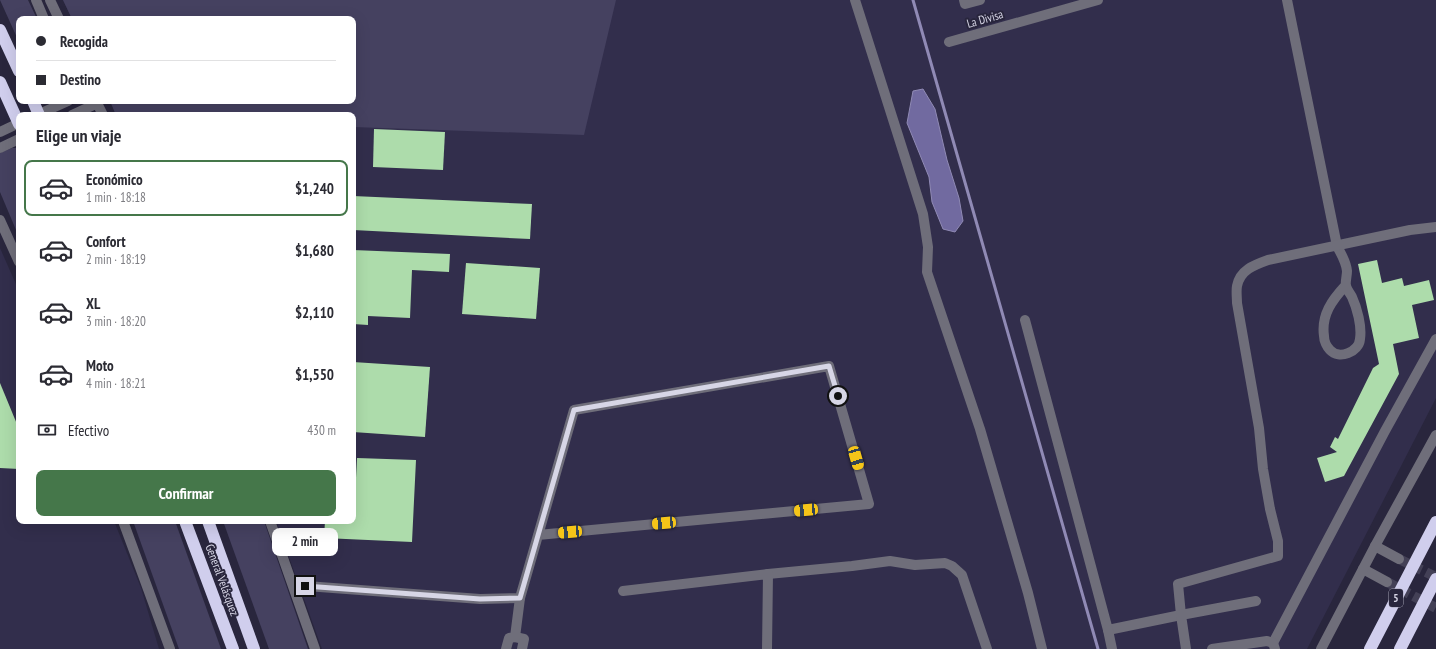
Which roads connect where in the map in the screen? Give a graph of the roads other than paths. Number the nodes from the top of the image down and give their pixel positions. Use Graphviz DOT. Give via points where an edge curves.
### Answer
graph roads {
  1 [pos="36,0"];
  2 [pos="50,0"];
  3 [pos="855,0"];
  4 [pos="964,0"];
  5 [pos="980,0"];
  6 [pos="1098,0"];
  7 [pos="1287,0"];
  8 [pos="43,16"];
  9 [pos="58,16"];
  10 [pos="0,30"];
  11 [pos="949,42"];
  12 [pos="16,65"];
  13 [pos="0,82"];
  14 [pos="57,104"];
  15 [pos="93,104"];
  16 [pos="36,110"];
  17 [pos="78,112"];
  18 [pos="16,117"];
  19 [pos="16,122"];
  20 [pos="0,132"];
  21 [pos="16,140"];
  22 [pos="0,148"];
  23 [pos="0,220"];
  24 [pos="1436,227"];
  25 [pos="1337,246"];
  26 [pos="16,255"];
  27 [pos="1346,285"];
  28 [pos="1025,320"];
  29 [pos="1436,340"];
  30 [pos="1436,435"];
  31 [pos="1436,522"];
  32 [pos="123,524"];
  33 [pos="186,524"];
  34 [pos="209,524"];
  35 [pos="271,524"];
  36 [pos="538,535"];
  37 [pos="1375,546"];
  38 [pos="1399,559"];
  39 [pos="1363,569"];
  40 [pos="768,574"];
  41 [pos="1436,579"];
  42 [pos="1387,582"];
  43 [pos="293,585"];
  44 [pos="623,591"];
  45 [pos="520,598"];
  46 [pos="1256,601"];
  47 [pos="1182,615"];
  48 [pos="1108,630"];
  49 [pos="514,637"];
  50 [pos="1274,646"];
  51 [pos="170,649"];
  52 [pos="233,649"];
  53 [pos="254,649"];
  54 [pos="315,649"];
  55 [pos="506,649"];
  56 [pos="522,649"];
  57 [pos="768,649"];
  58 [pos="987,649"];
  59 [pos="1042,649"];
  60 [pos="1112,649"];
  61 [pos="1186,649"];
  62 [pos="1212,649"];
  63 [pos="1321,649"];
  64 [pos="1370,649"];
  65 [pos="1400,649"];
  1 -- 8 [label="street"];
  2 -- 9 [label="street"];
  3 -- 59 [label="street" via="923,214 928,248 927,272 980,429"];
  4 -- 5 [label="street" via="965,4"];
  6 -- 11 [label="street, La Divisa"];
  7 -- 25 [label="street"];
  10 -- 12 [label="highway"];
  13 -- 18 [label="highway"];
  14 -- 16 [label="street"];
  15 -- 17 [label="street"];
  19 -- 20 [label="street"];
  21 -- 22 [label="street"];
  23 -- 26 [label="street"];
  24 -- 25 [label="street"];
  25 -- 27 [label="street" via="1346,264"];
  25 -- 47 [label="street" via="1254,265 1243,274 1237,287 1237,303 1259,428 1263,469 1278,541 1278,556 1178,584"];
  27 -- 27 [label="street" via="1328,308 1323,330 1329,350 1342,355 1355,349 1360,339 1354,304"];
  28 -- 48 [label="street"];
  29 -- 50 [label="street" via="1384,431"];
  30 -- 37 [label="street"];
  31 -- 64 [label="highway, 5"];
  32 -- 51 [label="street"];
  33 -- 52 [label="highway, General Velásquez"];
  34 -- 53 [label="highway, General Velásquez"];
  35 -- 43 [label="street"];
  36 -- 36 [label="street" via="574,410 829,366 869,504"];
  36 -- 45 [label="street"];
  37 -- 38 [label="street"];
  37 -- 39 [label="street"];
  39 -- 42 [label="street"];
  39 -- 63 [label="street"];
  40 -- 44 [label="street"];
  40 -- 57 [label="street"];
  40 -- 58 [label="street" via="890,561 952,566 962,575"];
  41 -- 65 [label="highway, 5"];
  43 -- 45 [label="street" via="480,599"];
  43 -- 54 [label="street"];
  45 -- 49 [label="street"];
  46 -- 47 [label="street"];
  47 -- 48 [label="street"];
  47 -- 61 [label="street"];
  48 -- 60 [label="street"];
  49 -- 55 [label="street" via="509,638"];
  49 -- 56 [label="street" via="524,639"];
  50 -- 62 [label="street" via="1267,641"];
}
